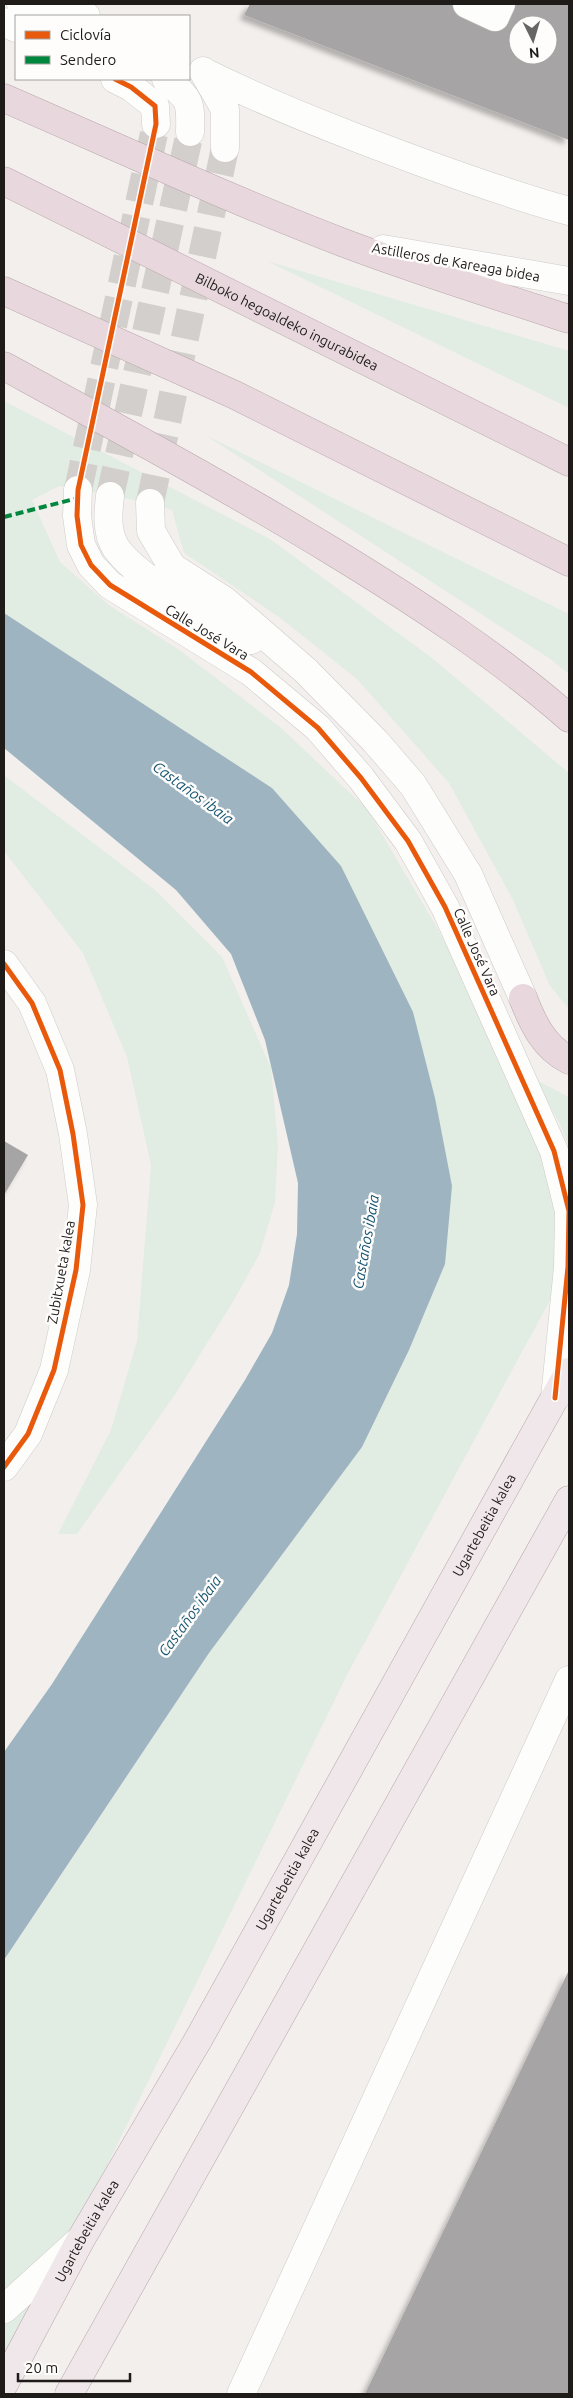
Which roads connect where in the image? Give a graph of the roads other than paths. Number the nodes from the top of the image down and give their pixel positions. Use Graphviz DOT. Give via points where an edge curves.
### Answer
graph roads {
  1 [pos="21,4"];
  2 [pos="57,4"];
  3 [pos="467,4"];
  4 [pos="501,4"];
  5 [pos="44,15"];
  6 [pos="84,15"];
  7 [pos="196,68"];
  8 [pos="117,80"];
  9 [pos="167,80"];
  10 [pos="4,98"];
  11 [pos="156,124"];
  12 [pos="190,132"];
  13 [pos="225,148"];
  14 [pos="4,181"];
  15 [pos="569,211"];
  16 [pos="343,242"];
  17 [pos="569,281"];
  18 [pos="4,291"];
  19 [pos="569,319"];
  20 [pos="4,366"];
  21 [pos="569,462"];
  22 [pos="78,490"];
  23 [pos="110,496"];
  24 [pos="150,503"];
  25 [pos="569,562"];
  26 [pos="306,670"];
  27 [pos="569,718"];
  28 [pos="4,964"];
  29 [pos="523,998"];
  30 [pos="569,1060"];
  31 [pos="569,1372"];
  32 [pos="555,1398"];
  33 [pos="4,1467"];
  34 [pos="569,1500"];
  35 [pos="561,1521"];
  36 [pos="569,1680"];
  37 [pos="81,2239"];
  38 [pos="4,2310"];
  39 [pos="4,2384"];
  40 [pos="69,2394"];
  41 [pos="240,2394"];
  1 -- 5 [label="street"];
  2 -- 6 [label="street"];
  3 -- 4 [label="street" via="494,17"];
  7 -- 13 [label="street" via="225,109"];
  7 -- 15 [label="street" via="252,96 416,161 514,196"];
  8 -- 11 [label="street" via="155,106"];
  9 -- 12 [label="street" via="188,98"];
  10 -- 16 [label="highway"];
  14 -- 21 [label="highway, Bilboko hegoaldeko ingurabidea"];
  16 -- 17 [label="street, Astilleros de Kareaga bidea"];
  16 -- 19 [label="highway" via="458,284"];
  18 -- 25 [label="highway" via="235,395"];
  20 -- 27 [label="highway" via="282,521 406,596 537,690"];
  22 -- 32 [label="street, Calle José Vara" via="81,545 90,564 110,585 250,672 318,728 408,841 445,907 554,1151 569,1211 568,1267"];
  23 -- 26 [label="street, Calle José Vara" via="109,529 116,547 132,564 168,592"];
  24 -- 26 [label="street, Calle José Vara" via="150,531 172,568 225,601"];
  26 -- 29 [label="street, Calle José Vara" via="413,785 468,874"];
  28 -- 33 [label="street, Zubitxueta kalea" via="32,1003 60,1070 83,1205 76,1270 54,1370 28,1434"];
  29 -- 30 [label="highway" via="536,1029 558,1054"];
  31 -- 32 [label="main road, Ugartebeitia kalea"];
  32 -- 37 [label="main road, Ugartebeitia kalea" via="198,2040"];
  34 -- 35 [label="main road"];
  35 -- 40 [label="main road"];
  36 -- 41 [label="street"];
  37 -- 38 [label="street"];
  37 -- 39 [label="main road, Ugartebeitia kalea"];
}
